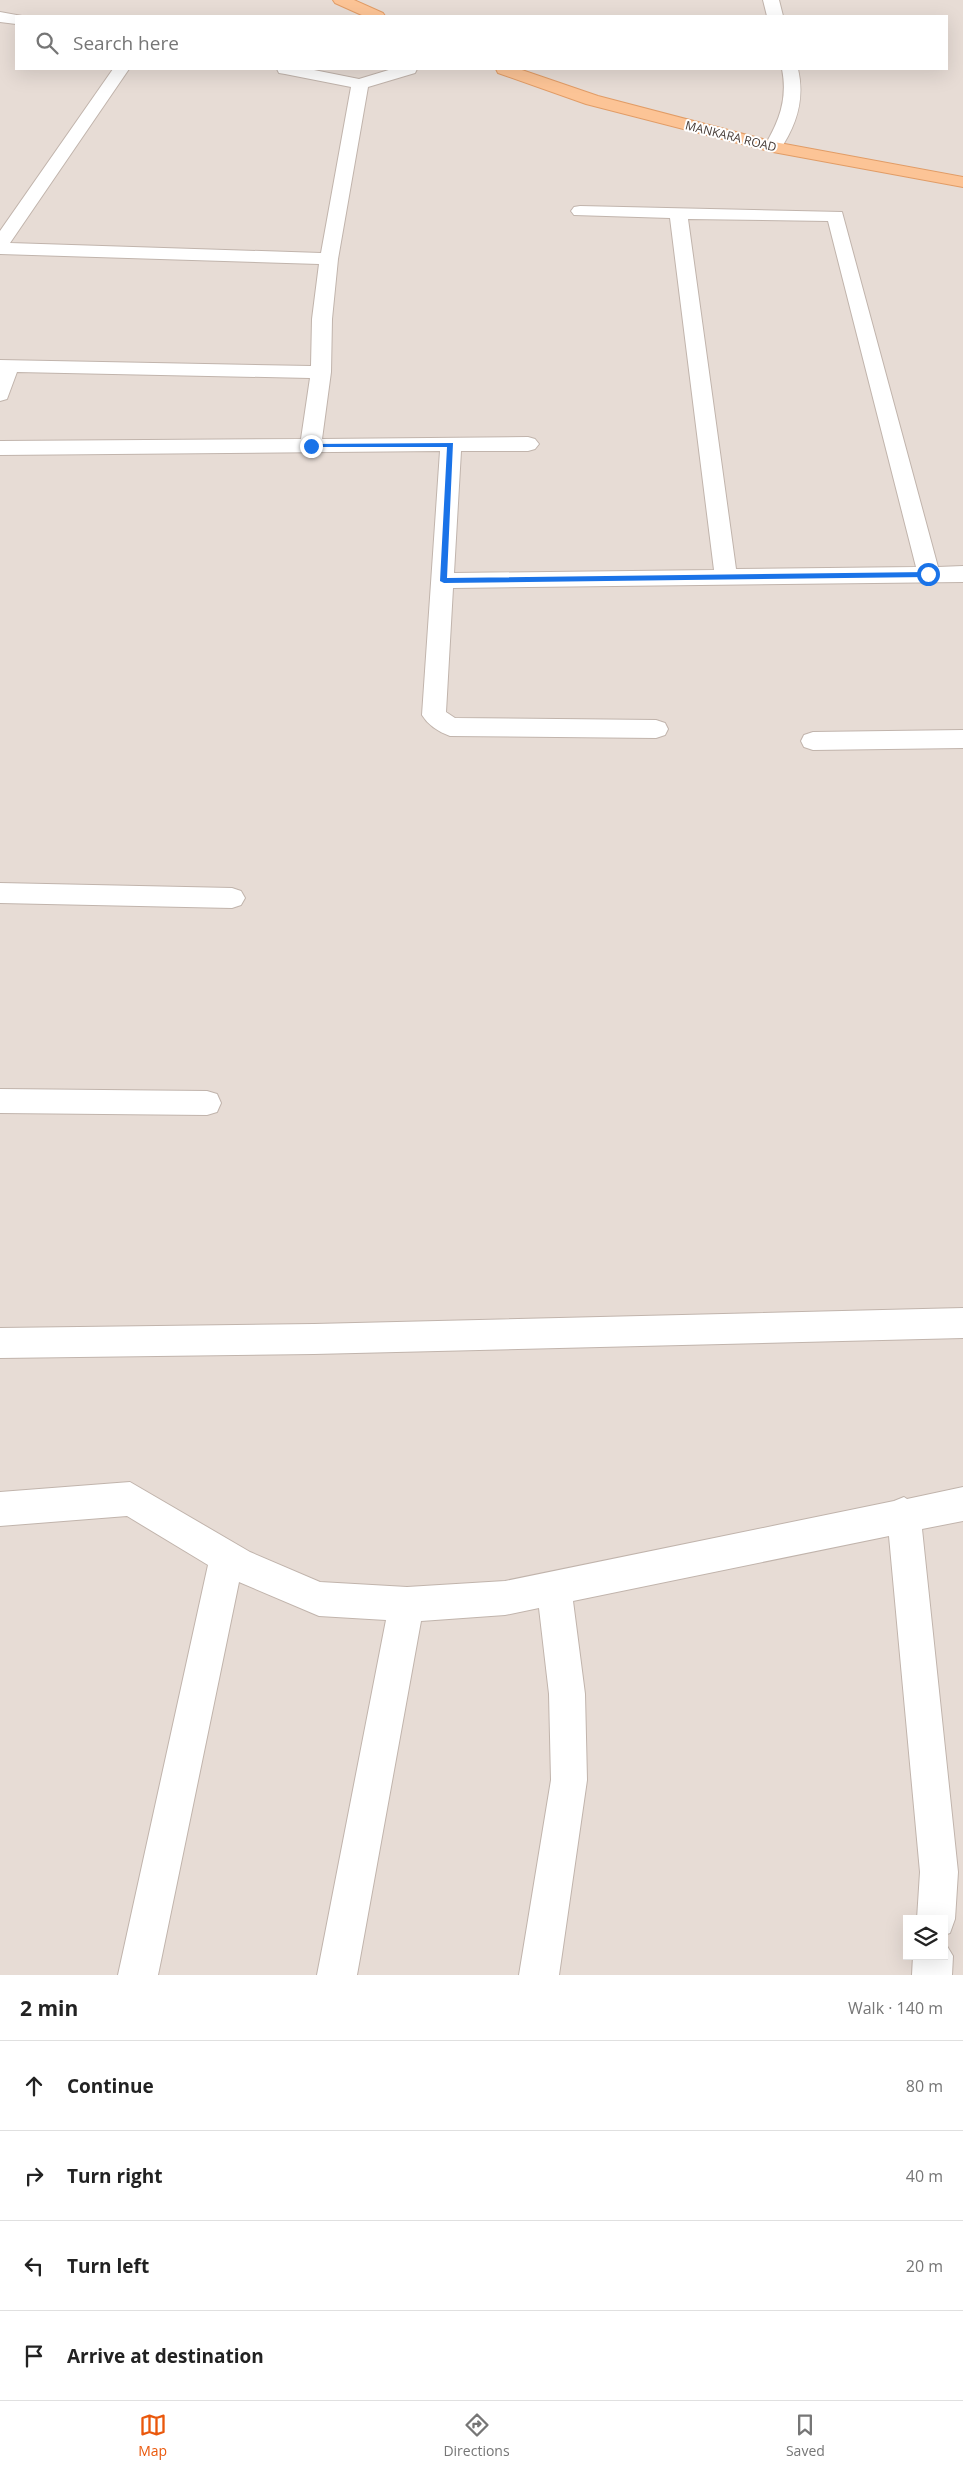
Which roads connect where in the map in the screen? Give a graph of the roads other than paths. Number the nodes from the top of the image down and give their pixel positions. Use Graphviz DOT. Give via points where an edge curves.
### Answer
graph roads {
  1 [pos="341,0"];
  2 [pos="771,0"];
  3 [pos="376,15"];
  4 [pos="775,15"];
  5 [pos="0,17"];
  6 [pos="15,19"];
  7 [pos="120,70"];
  8 [pos="290,70"];
  9 [pos="406,70"];
  10 [pos="507,70"];
  11 [pos="790,70"];
  12 [pos="360,84"];
  13 [pos="773,147"];
  14 [pos="963,182"];
  15 [pos="580,211"];
  16 [pos="678,213"];
  17 [pos="0,244"];
  18 [pos="0,248"];
  19 [pos="329,259"];
  20 [pos="4,366"];
  21 [pos="321,372"];
  22 [pos="0,394"];
  23 [pos="528,444"];
  24 [pos="450,445"];
  25 [pos="311,446"];
  26 [pos="0,448"];
  27 [pos="928,574"];
  28 [pos="963,574"];
  29 [pos="726,577"];
  30 [pos="444,581"];
  31 [pos="656,729"];
  32 [pos="963,738"];
  33 [pos="813,741"];
  34 [pos="0,893"];
  35 [pos="232,898"];
  36 [pos="0,1102"];
  37 [pos="207,1103"];
  38 [pos="963,1323"];
  39 [pos="0,1343"];
  40 [pos="963,1504"];
  41 [pos="0,1509"];
  42 [pos="904,1514"];
  43 [pos="227,1558"];
  44 [pos="554,1587"];
  45 [pos="408,1604"];
  46 [pos="936,1915"];
  47 [pos="933,1960"];
  48 [pos="138,1975"];
  49 [pos="337,1975"];
  50 [pos="539,1975"];
  51 [pos="932,1975"];
  1 -- 3 [label="main road"];
  2 -- 4 [label="street"];
  5 -- 6 [label="street"];
  7 -- 17 [label="street"];
  8 -- 12 [label="street"];
  9 -- 12 [label="street"];
  10 -- 13 [label="main road, MANKARA ROAD" via="592,100"];
  11 -- 13 [label="street" via="793,105 786,126"];
  12 -- 19 [label="street"];
  13 -- 14 [label="main road, MANKARA ROAD"];
  15 -- 16 [label="street"];
  16 -- 27 [label="street" via="836,216"];
  16 -- 29 [label="street"];
  18 -- 19 [label="street"];
  19 -- 21 [label="street" via="322,319"];
  20 -- 21 [label="street"];
  20 -- 22 [label="street"];
  21 -- 25 [label="street"];
  23 -- 24 [label="street"];
  24 -- 25 [label="street"];
  24 -- 30 [label="street"];
  25 -- 26 [label="street"];
  27 -- 28 [label="street"];
  27 -- 29 [label="street"];
  29 -- 30 [label="street"];
  30 -- 31 [label="street" via="434,715 450,727"];
  32 -- 33 [label="street"];
  34 -- 35 [label="street"];
  36 -- 37 [label="street"];
  38 -- 39 [label="street" via="314,1339"];
  40 -- 42 [label="street"];
  41 -- 43 [label="street" via="130,1499"];
  42 -- 44 [label="street"];
  42 -- 46 [label="street" via="939,1872"];
  43 -- 45 [label="street" via="319,1599"];
  43 -- 48 [label="street"];
  44 -- 45 [label="street" via="505,1598"];
  44 -- 50 [label="street" via="567,1694 569,1780"];
  45 -- 49 [label="street"];
  47 -- 51 [label="street"];
}
